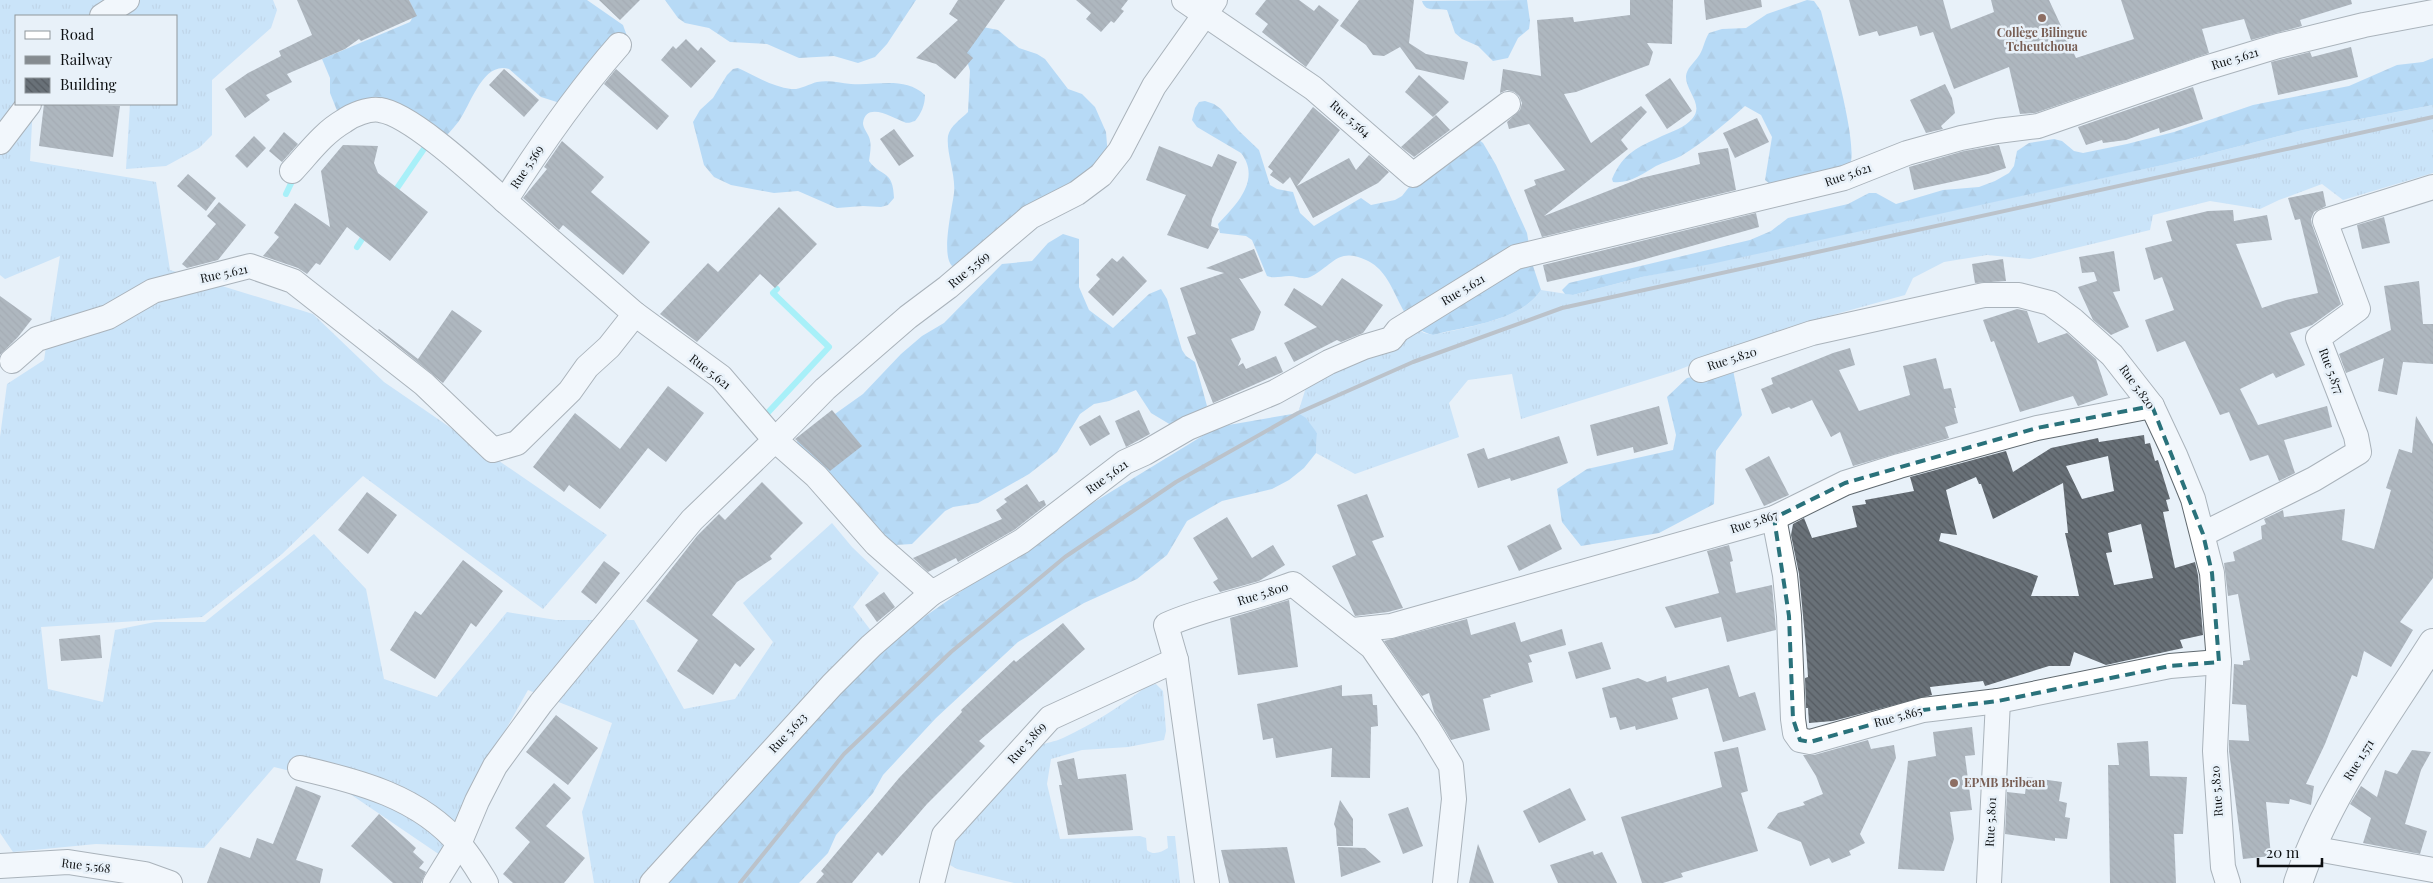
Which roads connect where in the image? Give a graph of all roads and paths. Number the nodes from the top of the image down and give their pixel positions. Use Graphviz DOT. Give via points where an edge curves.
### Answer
graph roads {
  1 [pos="127,0"];
  2 [pos="1184,0"];
  3 [pos="1210,7"];
  4 [pos="2433,12"];
  5 [pos="104,15"];
  6 [pos="619,45"];
  7 [pos="1508,104"];
  8 [pos="28,105"];
  9 [pos="0,142"];
  10 [pos="292,171"];
  11 [pos="2433,187"];
  12 [pos="505,201"];
  13 [pos="635,314"];
  14 [pos="12,361"];
  15 [pos="1701,370"];
  16 [pos="2152,406"];
  17 [pos="775,440"];
  18 [pos="1774,518"];
  19 [pos="2203,534"];
  20 [pos="932,593"];
  21 [pos="1353,630"];
  22 [pos="2433,643"];
  23 [pos="1176,660"];
  24 [pos="2219,662"];
  25 [pos="1998,701"];
  26 [pos="300,768"];
  27 [pos="459,844"];
  28 [pos="2311,848"];
  29 [pos="0,866"];
  30 [pos="2433,870"];
  31 [pos="170,883"];
  32 [pos="435,883"];
  33 [pos="486,883"];
  34 [pos="652,883"];
  35 [pos="932,883"];
  36 [pos="1207,883"];
  37 [pos="1445,883"];
  38 [pos="1988,883"];
  39 [pos="2228,883"];
  40 [pos="2298,883"];
  1 -- 5 [label="street"];
  2 -- 3 [label="street, Rue 5.564"];
  3 -- 7 [label="street, Rue 5.564" via="1313,88 1413,175"];
  3 -- 17 [label="street, Rue 5.569" via="1154,86 1120,151 1101,176 1077,193 1030,217 825,389"];
  4 -- 20 [label="street, Rue 5.621" via="2278,46 2038,126 1961,138 1907,153 1844,178 1516,257 1398,330 1391,339 1329,362 1275,392 1188,428 1125,462 1022,541"];
  6 -- 12 [label="street, Rue 5.569" via="575,96"];
  8 -- 9 [label="street"];
  10 -- 12 [label="street" via="344,120 378,109 422,131"];
  11 -- 19 [label="street, Rue 5.877" via="2325,221 2358,309 2318,338 2356,436 2359,452 2314,479"];
  12 -- 13 [label="street, Rue 5.569"];
  13 -- 14 [label="street, Rue 5.621" via="564,398 517,443 493,450 424,384 293,282 250,266 153,291 108,318 37,339"];
  13 -- 17 [label="street, Rue 5.621" via="721,377"];
  15 -- 16 [label="street, Rue 5.820" via="1812,333 1984,295 2019,295 2050,303 2073,320 2125,368"];
  16 -- 18 [label="street, Rue 5.867" via="2037,428 1899,466 1845,483"];
  16 -- 19 [label="street, Rue 5.820" via="2186,482"];
  17 -- 20 [label="street, Rue 5.621" via="826,486 876,544"];
  17 -- 27 [label="street, Rue 5.569" via="692,520 541,703 495,766"];
  18 -- 21 [label="street, Rue 5.867" via="1391,626"];
  18 -- 25 [label="street, Rue 5.865" via="1789,616 1793,719 1795,733 1800,740 1810,742 1923,710"];
  19 -- 24 [label="street, Rue 5.820" via="2212,573"];
  20 -- 34 [label="street, Rue 5.623" via="832,685"];
  21 -- 23 [label="street, Rue 5.800" via="1293,584 1166,625"];
  21 -- 37 [label="street, Rue 5.800" via="1372,647 1451,766 1454,799"];
  22 -- 28 [label="main road, Rue 1.571" via="2336,797"];
  23 -- 35 [label="street, Rue 5.869" via="1050,718 944,835"];
  23 -- 36 [label="street, Rue 5.800"];
  24 -- 25 [label="street, Rue 5.865" via="2170,666"];
  24 -- 39 [label="street, Rue 5.820" via="2214,751 2223,868"];
  25 -- 38 [label="street, Rue 5.801"];
  26 -- 27 [label="street" via="349,779 418,808"];
  27 -- 32 [label="street, Rue 5.569"];
  27 -- 33 [label="street"];
  28 -- 30 [label="street"];
  28 -- 40 [label="main road, Rue 1.571"];
  29 -- 31 [label="street, Rue 5.568" via="68,862 145,874"];
}
